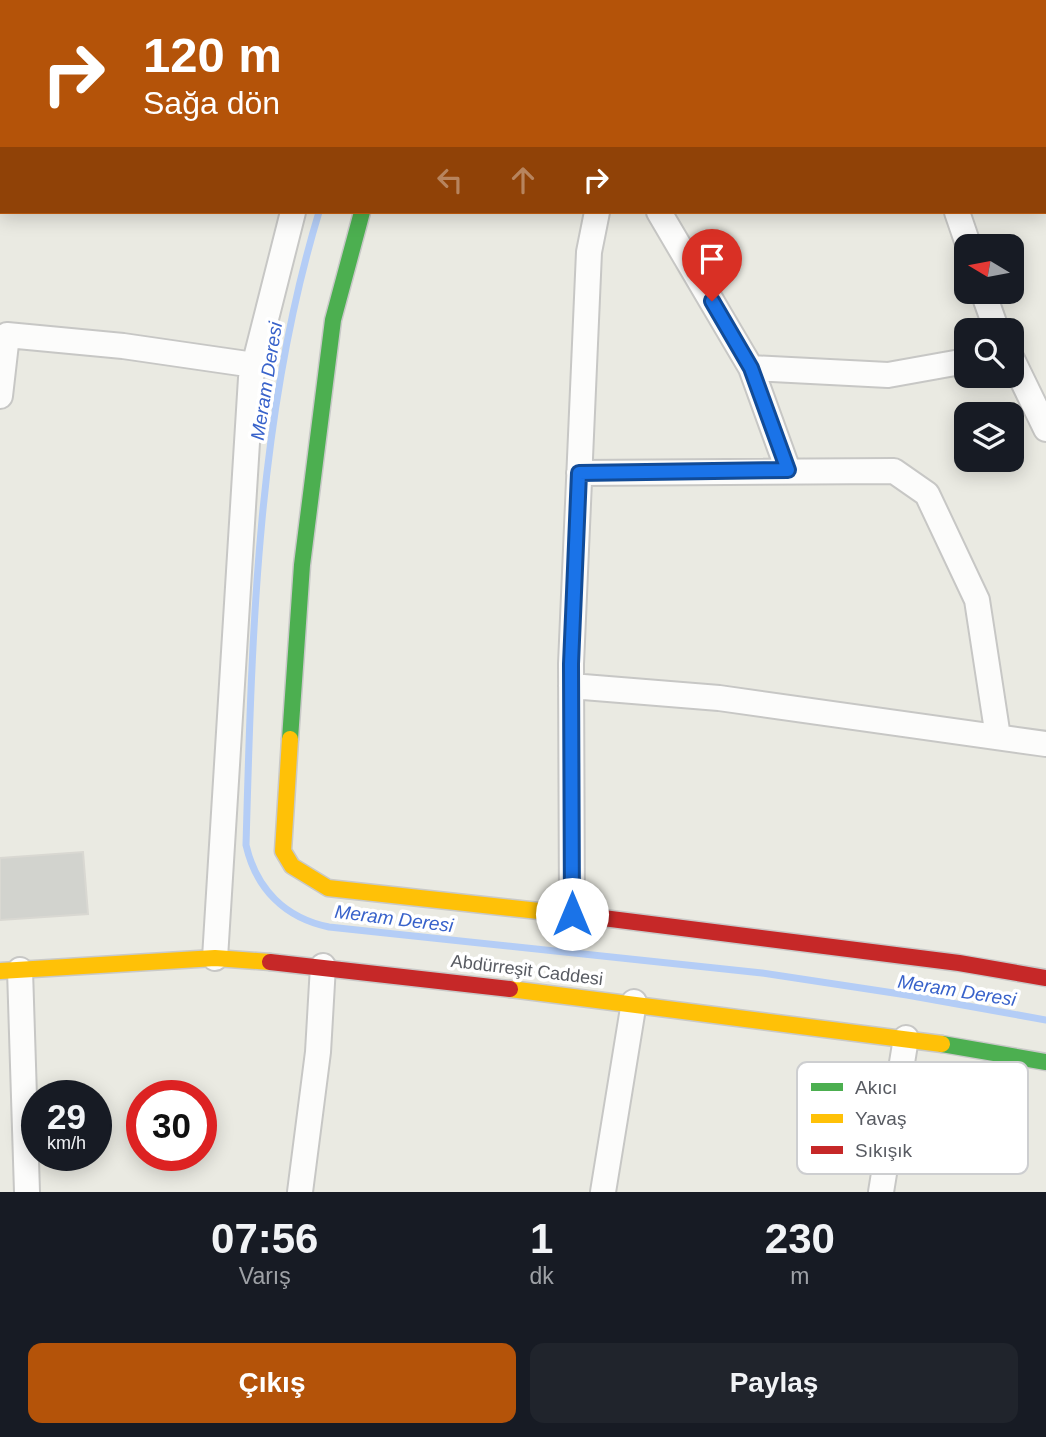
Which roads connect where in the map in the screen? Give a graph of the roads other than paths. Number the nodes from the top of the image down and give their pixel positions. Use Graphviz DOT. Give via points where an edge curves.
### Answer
graph roads {
  1 [pos="292,214"];
  2 [pos="361,214"];
  3 [pos="597,214"];
  4 [pos="660,214"];
  5 [pos="958,214"];
  6 [pos="965,234"];
  7 [pos="3,335"];
  8 [pos="954,363"];
  9 [pos="254,365"];
  10 [pos="751,368"];
  11 [pos="1024,384"];
  12 [pos="0,396"];
  13 [pos="1046,429"];
  14 [pos="788,470"];
  15 [pos="579,473"];
  16 [pos="571,686"];
  17 [pos="998,737"];
  18 [pos="1046,744"];
  19 [pos="572,914"];
  20 [pos="215,958"];
  21 [pos="323,966"];
  22 [pos="10,970"];
  23 [pos="1046,978"];
  24 [pos="634,1002"];
  25 [pos="906,1038"];
  26 [pos="902,1062"];
  27 [pos="1046,1062"];
  28 [pos="884,1174"];
  29 [pos="27,1192"];
  30 [pos="300,1192"];
  31 [pos="603,1192"];
  32 [pos="881,1192"];
  1 -- 9 [label="street"];
  2 -- 19 [label="street" via="333,320 306,538 283,851 292,866 328,888"];
  3 -- 15 [label="street" via="589,251"];
  4 -- 10 [label="street"];
  5 -- 6 [label="street"];
  7 -- 9 [label="street"];
  7 -- 12 [label="street"];
  8 -- 10 [label="street" via="888,375"];
  9 -- 20 [label="street"];
  10 -- 14 [label="street"];
  11 -- 13 [label="street"];
  14 -- 15 [label="street"];
  14 -- 17 [label="street" via="894,471 927,494 977,600"];
  15 -- 16 [label="street"];
  16 -- 17 [label="street" via="719,698"];
  16 -- 19 [label="street"];
  17 -- 18 [label="street"];
  19 -- 23 [label="street"];
  20 -- 21 [label="street, Abdürreşit Caddesi"];
  20 -- 22 [label="street, Abdürreşit Caddesi"];
  21 -- 24 [label="street, Abdürreşit Caddesi"];
  21 -- 30 [label="street" via="318,1052"];
  22 -- 29 [label="street"];
  24 -- 25 [label="street, Abdürreşit Caddesi"];
  24 -- 31 [label="street"];
  25 -- 26 [label="street"];
  25 -- 27 [label="street, Abdürreşit Caddesi"];
  28 -- 32 [label="street"];
}
